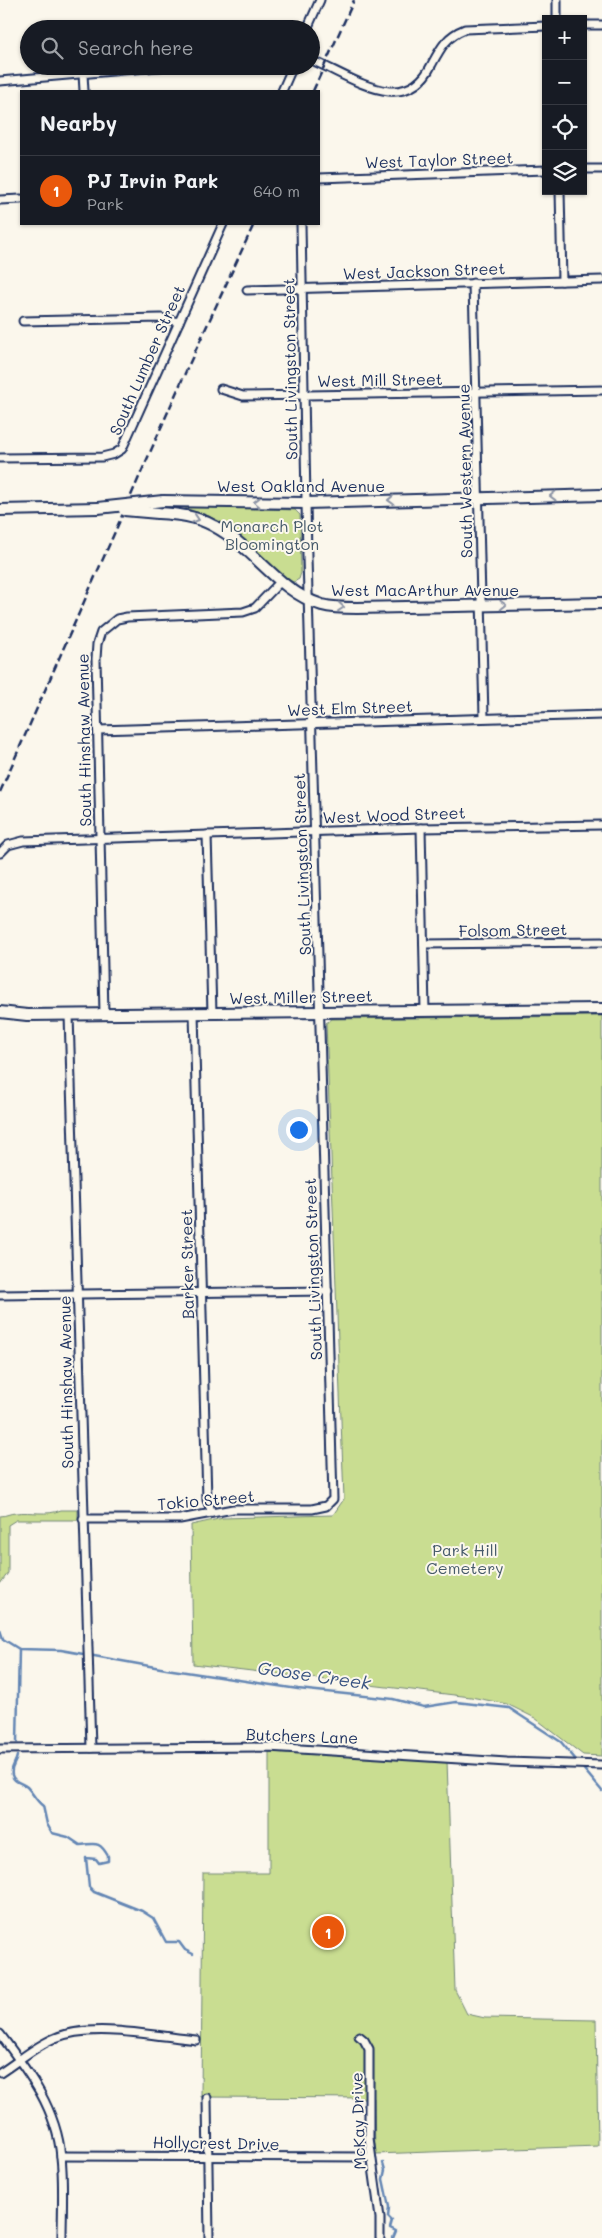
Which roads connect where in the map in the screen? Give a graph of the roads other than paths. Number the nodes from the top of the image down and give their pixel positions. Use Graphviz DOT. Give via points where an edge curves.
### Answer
graph roads {
  1 [pos="320,0"];
  2 [pos="557,0"];
  3 [pos="557,15"];
  4 [pos="311,20"];
  5 [pos="587,25"];
  6 [pos="602,25"];
  7 [pos="542,26"];
  8 [pos="320,64"];
  9 [pos="72,75"];
  10 [pos="84,75"];
  11 [pos="289,75"];
  12 [pos="0,81"];
  13 [pos="84,90"];
  14 [pos="282,90"];
  15 [pos="602,168"];
  16 [pos="587,169"];
  17 [pos="542,170"];
  18 [pos="320,178"];
  19 [pos="560,195"];
  20 [pos="20,199"];
  21 [pos="0,200"];
  22 [pos="223,225"];
  23 [pos="301,225"];
  24 [pos="602,280"];
  25 [pos="562,281"];
  26 [pos="473,283"];
  27 [pos="302,289"];
  28 [pos="247,290"];
  29 [pos="23,321"];
  30 [pos="179,322"];
  31 [pos="221,389"];
  32 [pos="602,390"];
  33 [pos="476,392"];
  34 [pos="305,396"];
  35 [pos="0,458"];
  36 [pos="602,494"];
  37 [pos="479,498"];
  38 [pos="306,503"];
  39 [pos="98,508"];
  40 [pos="0,510"];
  41 [pos="280,582"];
  42 [pos="308,599"];
  43 [pos="602,604"];
  44 [pos="481,606"];
  45 [pos="602,715"];
  46 [pos="484,717"];
  47 [pos="311,722"];
  48 [pos="98,730"];
  49 [pos="602,825"];
  50 [pos="421,828"];
  51 [pos="315,831"];
  52 [pos="207,835"];
  53 [pos="100,838"];
  54 [pos="0,853"];
  55 [pos="602,942"];
  56 [pos="424,944"];
  57 [pos="602,1009"];
  58 [pos="426,1011"];
  59 [pos="0,1012"];
  60 [pos="320,1012"];
  61 [pos="194,1013"];
  62 [pos="212,1013"];
  63 [pos="104,1014"];
  64 [pos="69,1015"];
  65 [pos="328,1292"];
  66 [pos="202,1293"];
  67 [pos="78,1294"];
  68 [pos="0,1295"];
  69 [pos="330,1503"];
  70 [pos="212,1513"];
  71 [pos="83,1519"];
  72 [pos="91,1748"];
  73 [pos="0,1749"];
  74 [pos="602,1765"];
  75 [pos="0,2034"];
  76 [pos="359,2036"];
  77 [pos="196,2040"];
  78 [pos="20,2060"];
  79 [pos="0,2073"];
  80 [pos="207,2098"];
  81 [pos="61,2156"];
  82 [pos="208,2156"];
  83 [pos="371,2157"];
  84 [pos="62,2238"];
  85 [pos="209,2238"];
  86 [pos="380,2238"];
  1 -- 4 [label="street"];
  2 -- 3 [label="street"];
  5 -- 6 [label="street"];
  7 -- 8 [label="street" via="456,32 441,46 424,79 401,92 380,90"];
  9 -- 12 [label="street"];
  10 -- 13 [label="street"];
  11 -- 14 [label="street"];
  15 -- 16 [label="street"];
  17 -- 18 [label="street, West Taylor Street"];
  19 -- 25 [label="street"];
  20 -- 21 [label="street"];
  22 -- 30 [label="street, South Lumber Street"];
  23 -- 27 [label="street, South Livingston Street"];
  24 -- 25 [label="street, West Jackson Street"];
  25 -- 26 [label="street, West Jackson Street"];
  26 -- 27 [label="street, West Jackson Street"];
  26 -- 33 [label="street, South Western Avenue"];
  27 -- 28 [label="street, West Jackson Street"];
  27 -- 34 [label="street, South Livingston Street"];
  29 -- 30 [label="street" via="161,318"];
  30 -- 35 [label="street, South Lumber Street" via="125,444 117,453 102,457"];
  31 -- 34 [label="street, West Mill Street" via="243,396"];
  32 -- 33 [label="street, West Mill Street"];
  33 -- 34 [label="street, West Mill Street"];
  33 -- 37 [label="street, South Western Avenue"];
  34 -- 38 [label="street, South Livingston Street"];
  36 -- 37 [label="main road, West Oakland Avenue, one-way"];
  37 -- 38 [label="main road, West Oakland Avenue, one-way"];
  37 -- 44 [label="street, South Western Avenue"];
  38 -- 39 [label="main road, West Oakland Avenue, one-way, bridge" via="163,501"];
  38 -- 42 [label="street, South Livingston Street"];
  39 -- 40 [label="main road, West Oakland Avenue"];
  39 -- 41 [label="main road, West MacArthur Avenue, one-way, bridge" via="195,518 230,536"];
  41 -- 42 [label="main road, West MacArthur Avenue"];
  41 -- 48 [label="street, South Hinshaw Avenue" via="260,603 243,612 127,617 108,624 97,644"];
  42 -- 44 [label="main road, West MacArthur Avenue, one-way" via="323,605 356,608"];
  42 -- 47 [label="street, South Livingston Street"];
  44 -- 43 [label="main road, West MacArthur Avenue, one-way"];
  44 -- 46 [label="street, South Western Avenue"];
  45 -- 46 [label="street, West Elm Street"];
  46 -- 47 [label="street, West Elm Street"];
  47 -- 48 [label="street, West Elm Street"];
  47 -- 51 [label="street, South Livingston Street"];
  48 -- 53 [label="street, South Hinshaw Avenue"];
  49 -- 50 [label="street, West Wood Street"];
  50 -- 51 [label="street, West Wood Street"];
  50 -- 56 [label="street"];
  51 -- 52 [label="street, West Wood Street"];
  51 -- 60 [label="street, South Livingston Street"];
  52 -- 53 [label="street, West Wood Street"];
  52 -- 62 [label="street"];
  53 -- 54 [label="street, West Wood Street" via="23,841 8,845"];
  53 -- 63 [label="street, South Hinshaw Avenue"];
  55 -- 56 [label="street, Folsom Street"];
  56 -- 58 [label="street"];
  57 -- 58 [label="main road, West Miller Street"];
  58 -- 60 [label="main road, West Miller Street"];
  59 -- 64 [label="main road, West Miller Street"];
  60 -- 62 [label="main road, West Miller Street"];
  60 -- 65 [label="street, South Livingston Street"];
  61 -- 62 [label="main road, West Miller Street"];
  61 -- 63 [label="main road, West Miller Street"];
  61 -- 66 [label="street, Barker Street"];
  63 -- 64 [label="main road, West Miller Street"];
  64 -- 67 [label="street, South Hinshaw Avenue"];
  65 -- 66 [label="street"];
  65 -- 69 [label="street, South Livingston Street" via="334,1492"];
  66 -- 67 [label="street"];
  66 -- 70 [label="street, Barker Street" via="208,1500"];
  67 -- 68 [label="street"];
  67 -- 71 [label="street, South Hinshaw Avenue"];
  69 -- 70 [label="street, Tokio Street" via="312,1509 233,1509"];
  70 -- 71 [label="street, Tokio Street" via="180,1519"];
  71 -- 72 [label="street, South Hinshaw Avenue"];
  72 -- 73 [label="street, Butchers Lane"];
  72 -- 74 [label="street, Butchers Lane" via="268,1747"];
  75 -- 78 [label="street"];
  76 -- 83 [label="street, McKay Drive" via="369,2049"];
  77 -- 78 [label="street" via="93,2030 57,2037"];
  78 -- 79 [label="street"];
  78 -- 81 [label="street" via="48,2107"];
  80 -- 82 [label="street"];
  81 -- 82 [label="street, Hollycrest Drive"];
  81 -- 84 [label="street"];
  82 -- 83 [label="street, Hollycrest Drive"];
  82 -- 85 [label="street"];
  83 -- 86 [label="street, McKay Drive"];
}
